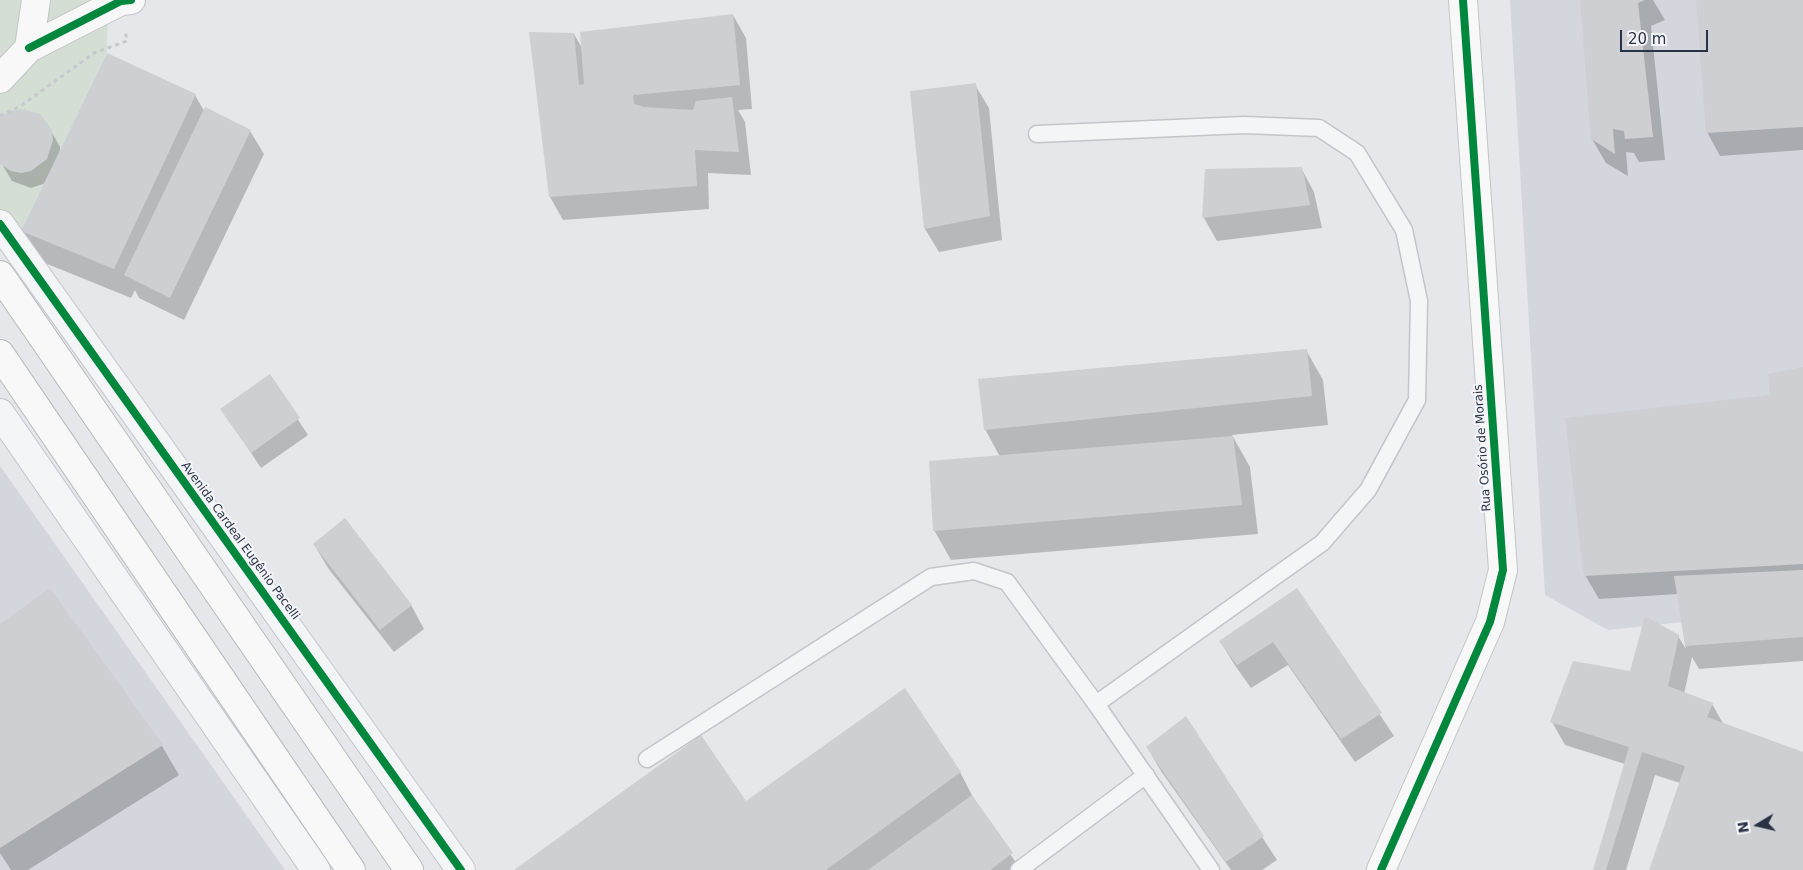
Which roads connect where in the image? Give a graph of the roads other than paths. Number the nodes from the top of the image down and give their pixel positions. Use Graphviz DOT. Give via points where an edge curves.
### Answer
graph roads {
  1 [pos="36,0"];
  2 [pos="126,0"];
  3 [pos="1463,0"];
  4 [pos="29,48"];
  5 [pos="0,79"];
  6 [pos="1037,134"];
  7 [pos="0,224"];
  8 [pos="0,275"];
  9 [pos="0,354"];
  10 [pos="0,413"];
  11 [pos="1096,704"];
  12 [pos="647,758"];
  13 [pos="1146,775"];
  14 [pos="316,870"];
  15 [pos="351,870"];
  16 [pos="409,870"];
  17 [pos="461,870"];
  18 [pos="1019,870"];
  19 [pos="1211,870"];
  20 [pos="1380,870"];
  1 -- 4 [label="main road"];
  2 -- 4 [label="main road"];
  3 -- 20 [label="main road, Rua Osório de Morais" via="1503,570 1490,622"];
  4 -- 5 [label="main road"];
  6 -- 11 [label="lane" via="1244,125 1319,128 1357,153 1404,230 1419,301 1417,400 1368,490 1322,543"];
  7 -- 17 [label="street, Avenida Cardeal Eugênio Pacelli"];
  8 -- 16 [label="main road"];
  9 -- 15 [label="main road"];
  10 -- 14 [label="street"];
  11 -- 12 [label="lane" via="1007,582 974,571 931,577"];
  11 -- 13 [label="lane"];
  13 -- 18 [label="lane"];
  13 -- 19 [label="lane"];
}
